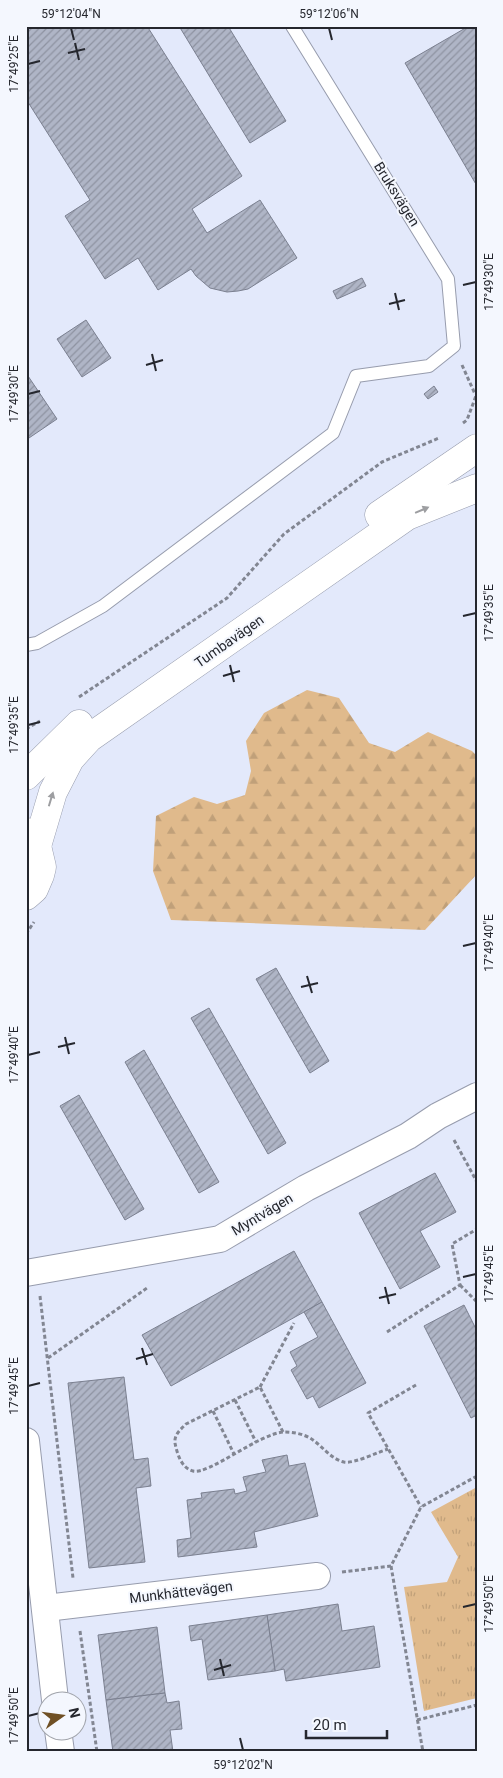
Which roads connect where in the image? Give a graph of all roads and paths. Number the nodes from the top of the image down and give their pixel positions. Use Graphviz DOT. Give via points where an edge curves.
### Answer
graph roads {
  1 [pos="292,26"];
  2 [pos="462,364"];
  3 [pos="476,393"];
  4 [pos="459,425"];
  5 [pos="443,436"];
  6 [pos="477,448"];
  7 [pos="477,488"];
  8 [pos="26,645"];
  9 [pos="74,700"];
  10 [pos="42,721"];
  11 [pos="26,729"];
  12 [pos="26,776"];
  13 [pos="32,839"];
  14 [pos="26,896"];
  15 [pos="477,1096"];
  16 [pos="454,1140"];
  17 [pos="477,1182"];
  18 [pos="477,1228"];
  19 [pos="32,1272"];
  20 [pos="460,1285"];
  21 [pos="147,1288"];
  22 [pos="477,1302"];
  23 [pos="294,1323"];
  24 [pos="387,1332"];
  25 [pos="47,1359"];
  26 [pos="416,1385"];
  27 [pos="260,1387"];
  28 [pos="235,1400"];
  29 [pos="212,1411"];
  30 [pos="283,1432"];
  31 [pos="26,1441"];
  32 [pos="256,1442"];
  33 [pos="388,1449"];
  34 [pos="234,1454"];
  35 [pos="477,1476"];
  36 [pos="421,1507"];
  37 [pos="391,1566"];
  38 [pos="317,1576"];
  39 [pos="76,1604"];
  40 [pos="46,1608"];
  41 [pos="54,1690"];
  42 [pos="477,1705"];
  43 [pos="417,1720"];
  44 [pos="97,1752"];
  45 [pos="422,1752"];
  1 -- 8 [label="lane, Bruksvägen" via="448,279 454,346 429,366 356,376 333,433 103,606 37,644"];
  2 -- 3 [label="path"];
  3 -- 4 [label="path" via="467,420"];
  5 -- 9 [label="path" via="382,462 284,534 226,598"];
  6 -- 12 [label="main road, Tumbavägen" via="80,723"];
  13 -- 7 [label="main road, Tumbavägen, one-way" via="70,759 89,738 407,516"];
  10 -- 11 [label="path"];
  13 -- 14 [label="main road" via="42,866 34,889"];
  15 -- 19 [label="street, Myntvägen" via="408,1136 306,1188 220,1239"];
  16 -- 17 [label="path"];
  18 -- 20 [label="path" via="452,1244"];
  19 -- 25 [label="path"];
  20 -- 22 [label="path"];
  20 -- 24 [label="path"];
  21 -- 25 [label="path"];
  23 -- 27 [label="path"];
  25 -- 39 [label="path"];
  26 -- 33 [label="path" via="368,1413"];
  27 -- 28 [label="path"];
  27 -- 30 [label="path"];
  28 -- 29 [label="path"];
  28 -- 32 [label="path"];
  29 -- 34 [label="path"];
  29 -- 34 [label="path" via="179,1430 175,1438 180,1461 185,1467 199,1471"];
  30 -- 32 [label="path"];
  30 -- 33 [label="path" via="308,1436 344,1462"];
  31 -- 40 [label="street"];
  32 -- 34 [label="path"];
  33 -- 36 [label="path"];
  35 -- 36 [label="path"];
  36 -- 37 [label="path"];
  37 -- 38 [label="path"];
  37 -- 43 [label="path"];
  38 -- 39 [label="street, Munkhättevägen"];
  39 -- 40 [label="street, Munkhättevägen"];
  39 -- 44 [label="path"];
  40 -- 41 [label="street"];
  42 -- 43 [label="path"];
  43 -- 45 [label="path"];
}
